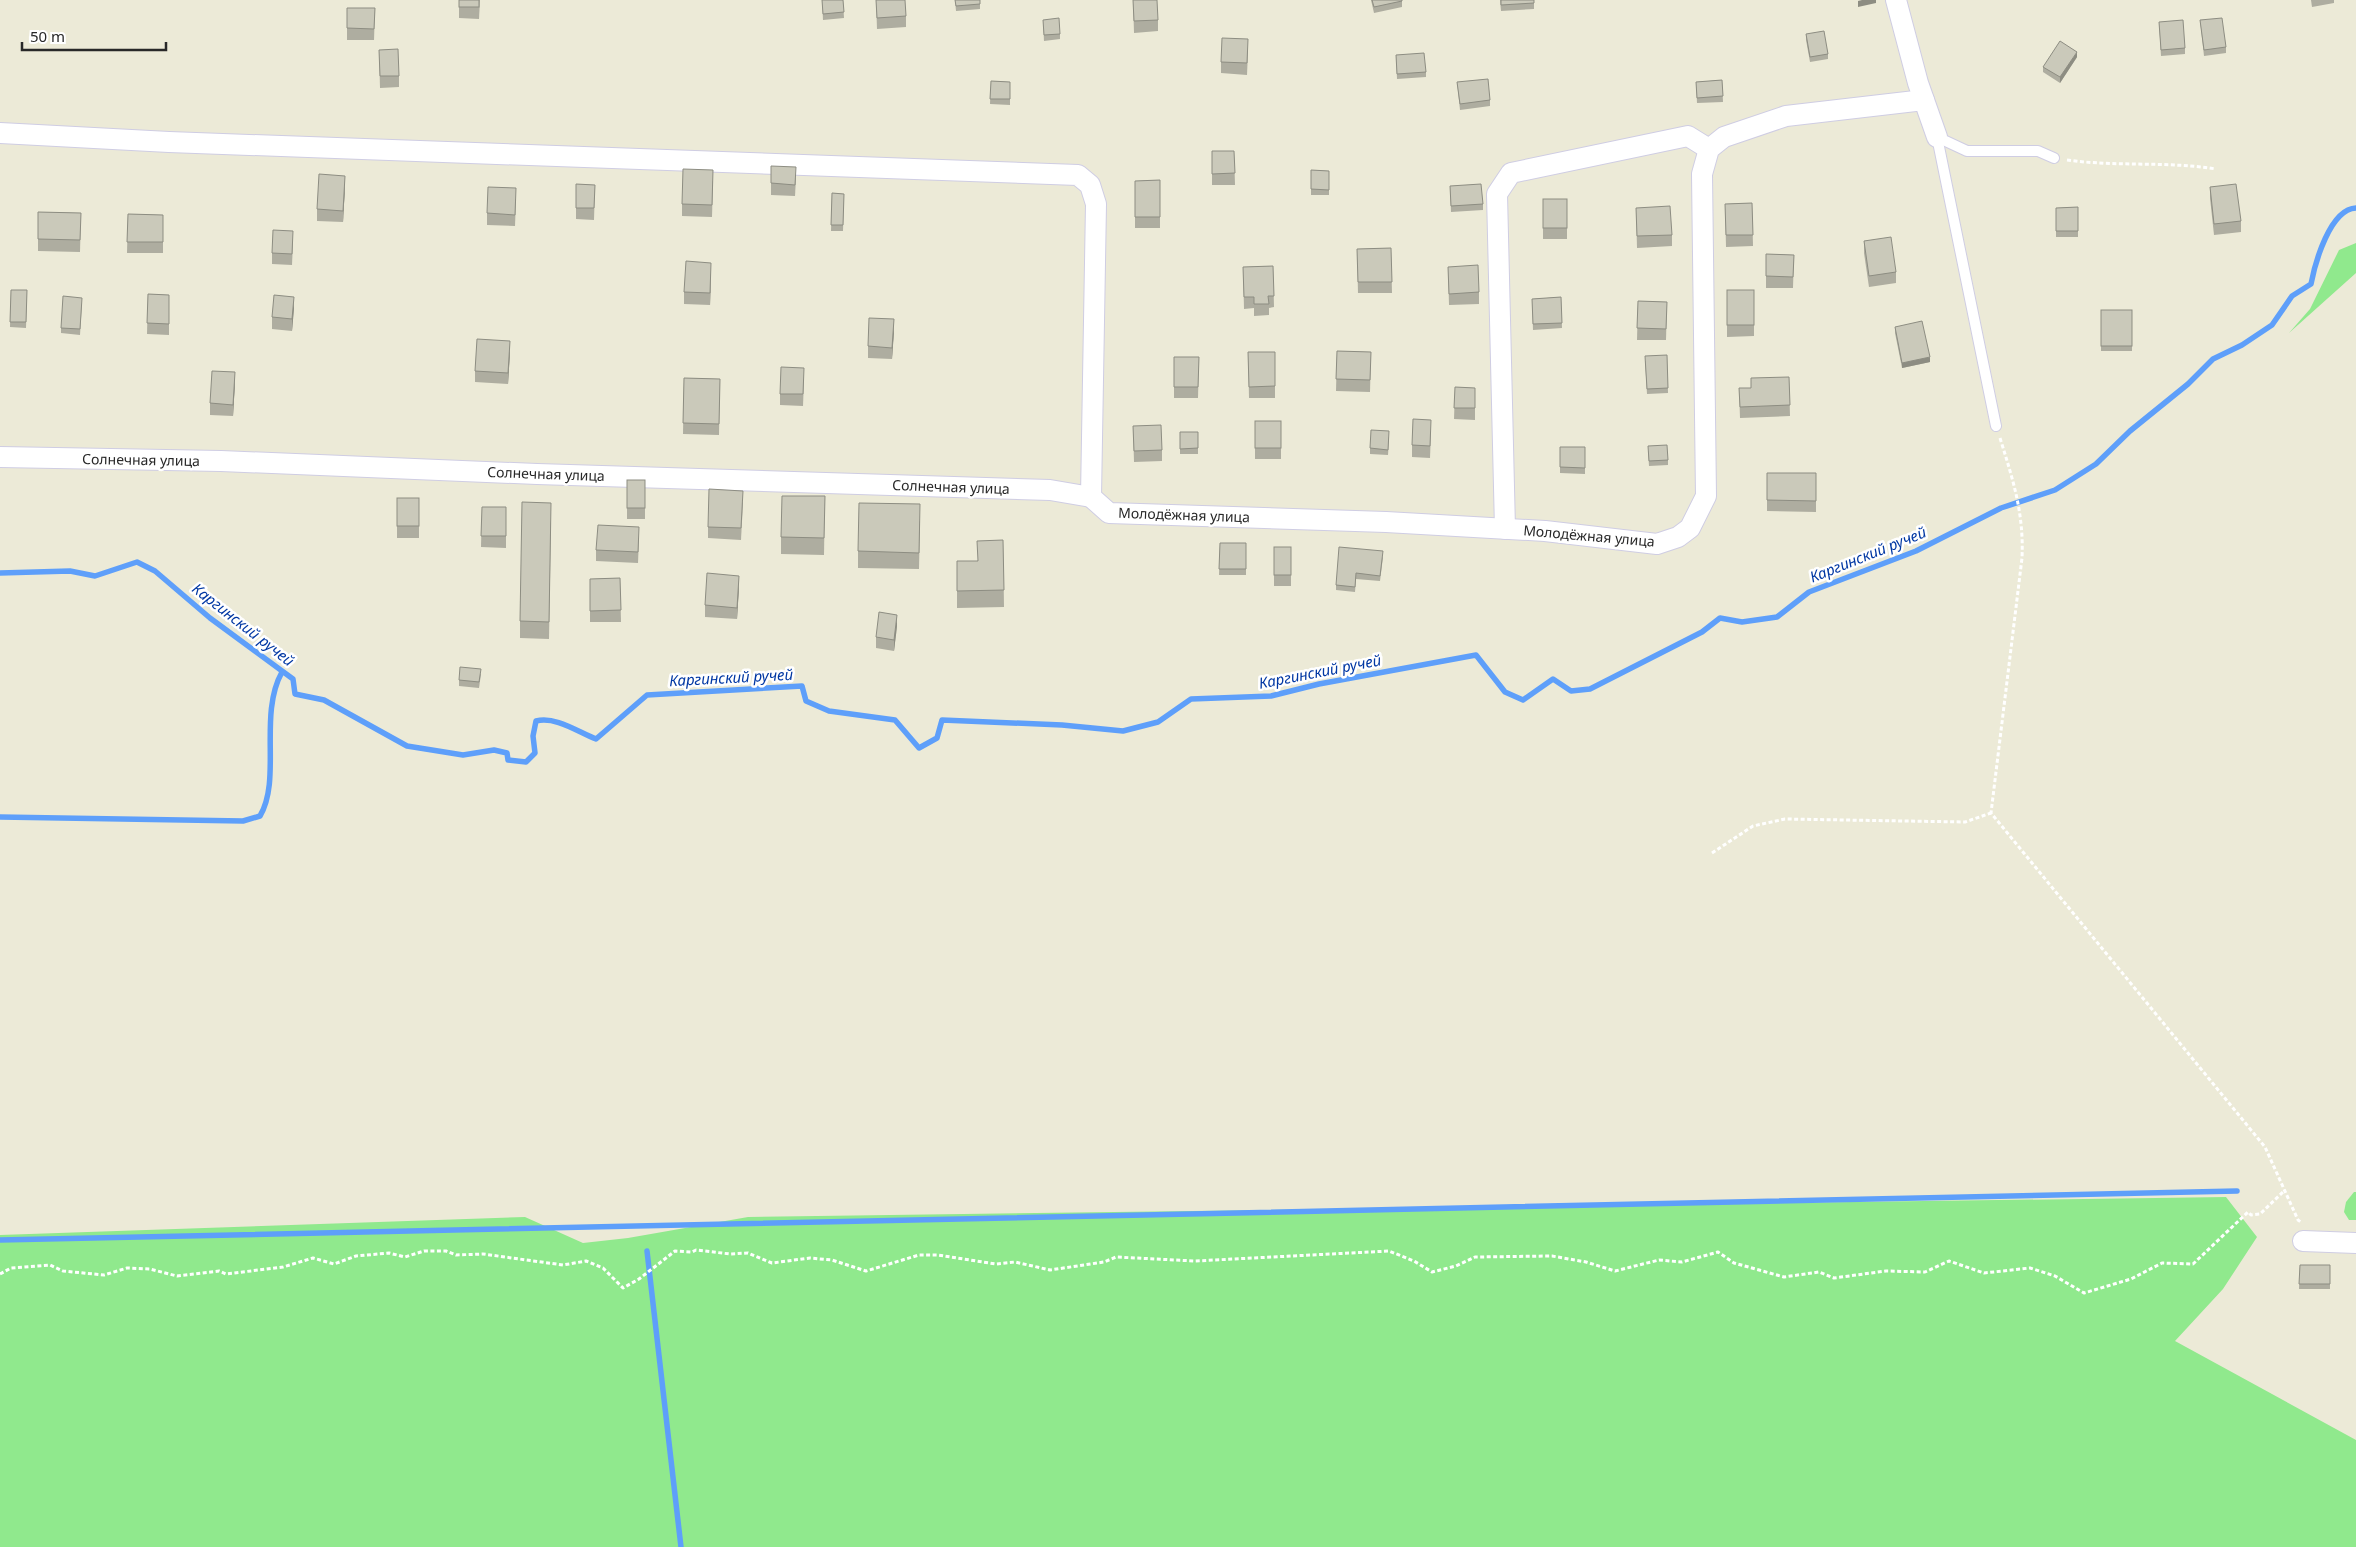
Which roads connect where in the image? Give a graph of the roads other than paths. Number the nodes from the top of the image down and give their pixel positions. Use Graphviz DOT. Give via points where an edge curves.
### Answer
graph roads {
  1 [pos="1896,0"];
  2 [pos="1924,100"];
  3 [pos="0,133"];
  4 [pos="1938,137"];
  5 [pos="1709,149"];
  6 [pos="2054,158"];
  7 [pos="1996,426"];
  8 [pos="0,457"];
  9 [pos="1091,497"];
  10 [pos="1505,529"];
  11 [pos="2303,1241"];
  12 [pos="2356,1243"];
  1 -- 2 [label="street"];
  2 -- 4 [label="street"];
  2 -- 5 [label="street" via="1786,116 1724,137"];
  3 -- 9 [label="street" via="1078,175 1090,185 1096,204"];
  4 -- 6 [label="lane" via="1967,151 2038,151"];
  4 -- 7 [label="lane"];
  5 -- 10 [label="street" via="1688,136 1511,172 1497,194"];
  5 -- 10 [label="street, Молодёжная улица" via="1702,174 1706,496 1690,528 1678,538 1657,544"];
  8 -- 9 [label="street, Солнечная улица" via="221,461 1040,490"];
  9 -- 10 [label="street, Молодёжная улица" via="1109,513"];
  11 -- 12 [label="street"];
}
